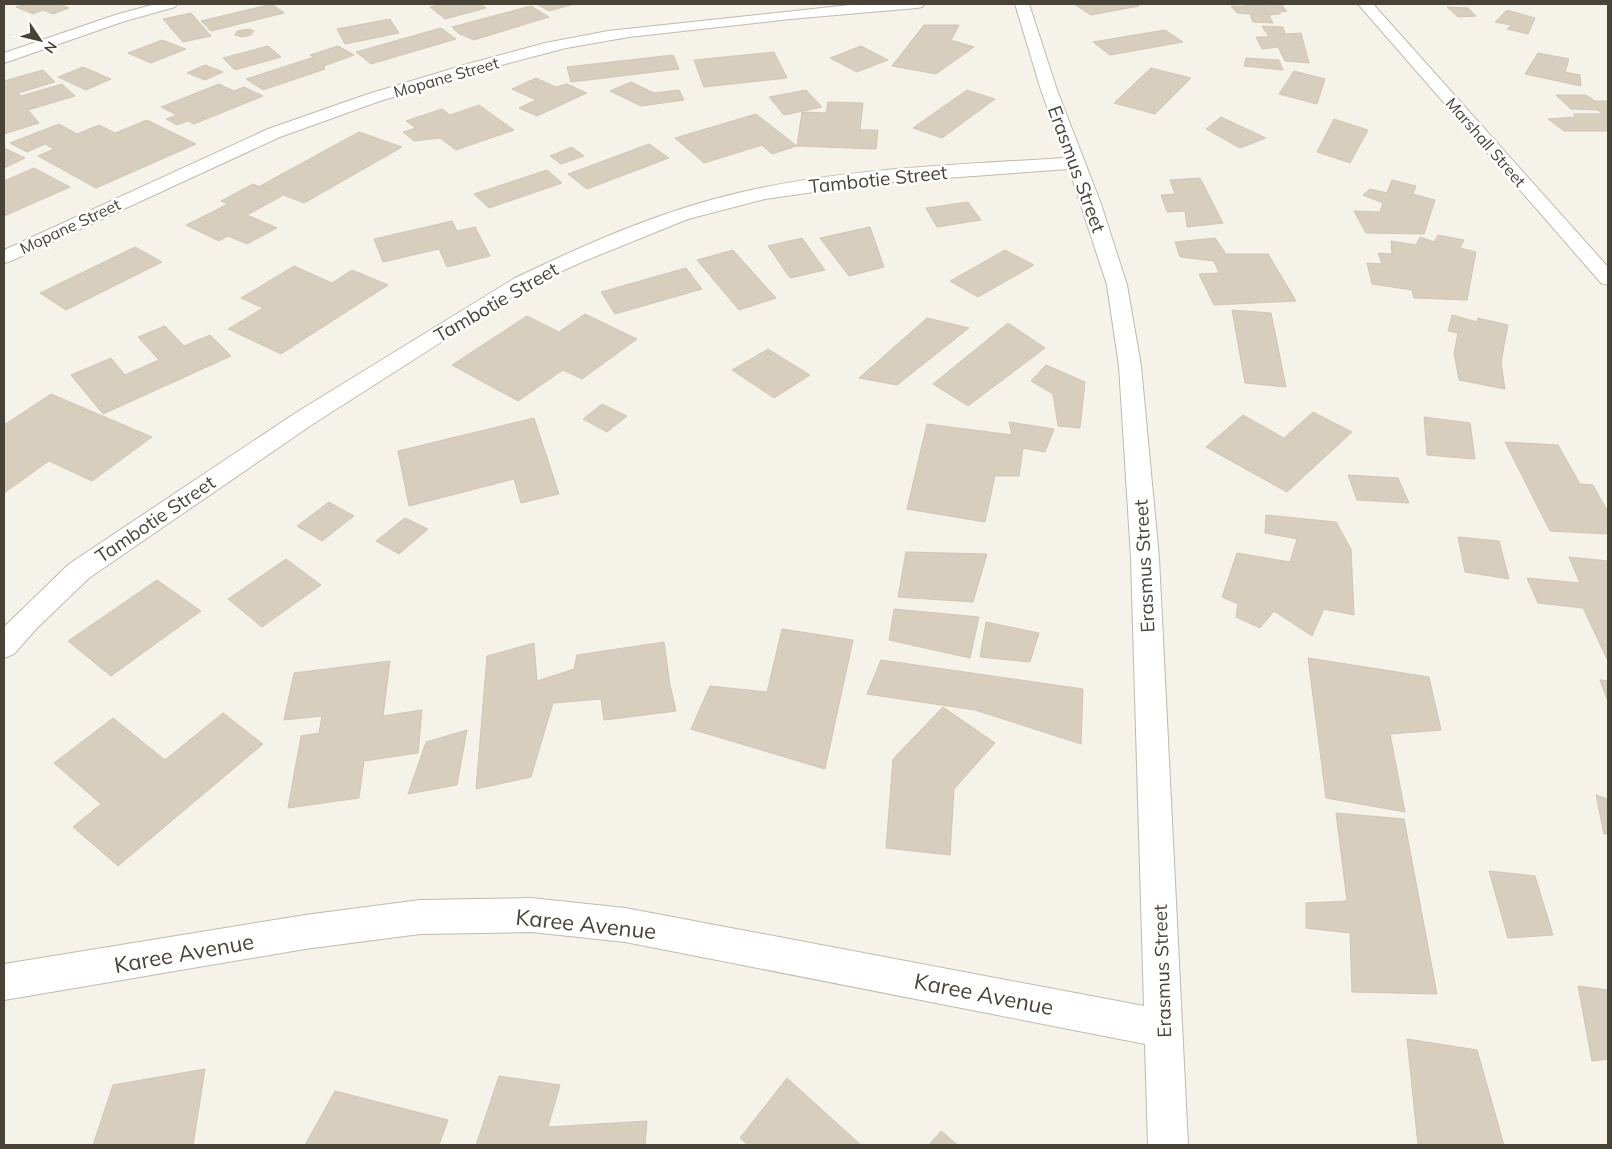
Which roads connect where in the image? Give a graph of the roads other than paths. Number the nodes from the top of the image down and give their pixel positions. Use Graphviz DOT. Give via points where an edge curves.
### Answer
graph roads {
  1 [pos="170,4"];
  2 [pos="917,4"];
  3 [pos="1022,4"];
  4 [pos="1365,4"];
  5 [pos="4,58"];
  6 [pos="1075,163"];
  7 [pos="4,257"];
  8 [pos="1608,279"];
  9 [pos="4,646"];
  10 [pos="4,982"];
  11 [pos="1164,1029"];
  12 [pos="1168,1145"];
  1 -- 5 [label="street"];
  2 -- 7 [label="street, Mopane Street" via="682,26 546,48 410,87 274,133"];
  3 -- 6 [label="street, Erasmus Street"];
  4 -- 8 [label="street, Marshall Street"];
  6 -- 9 [label="street, Tambotie Street" via="895,176 769,192 681,216 560,264 522,282 305,418 78,571"];
  6 -- 11 [label="street, Erasmus Street" via="1117,285 1130,366 1145,558"];
  10 -- 11 [label="street, Karee Avenue" via="305,932 420,917 531,915 625,925"];
  11 -- 12 [label="street, Erasmus Street"];
}
